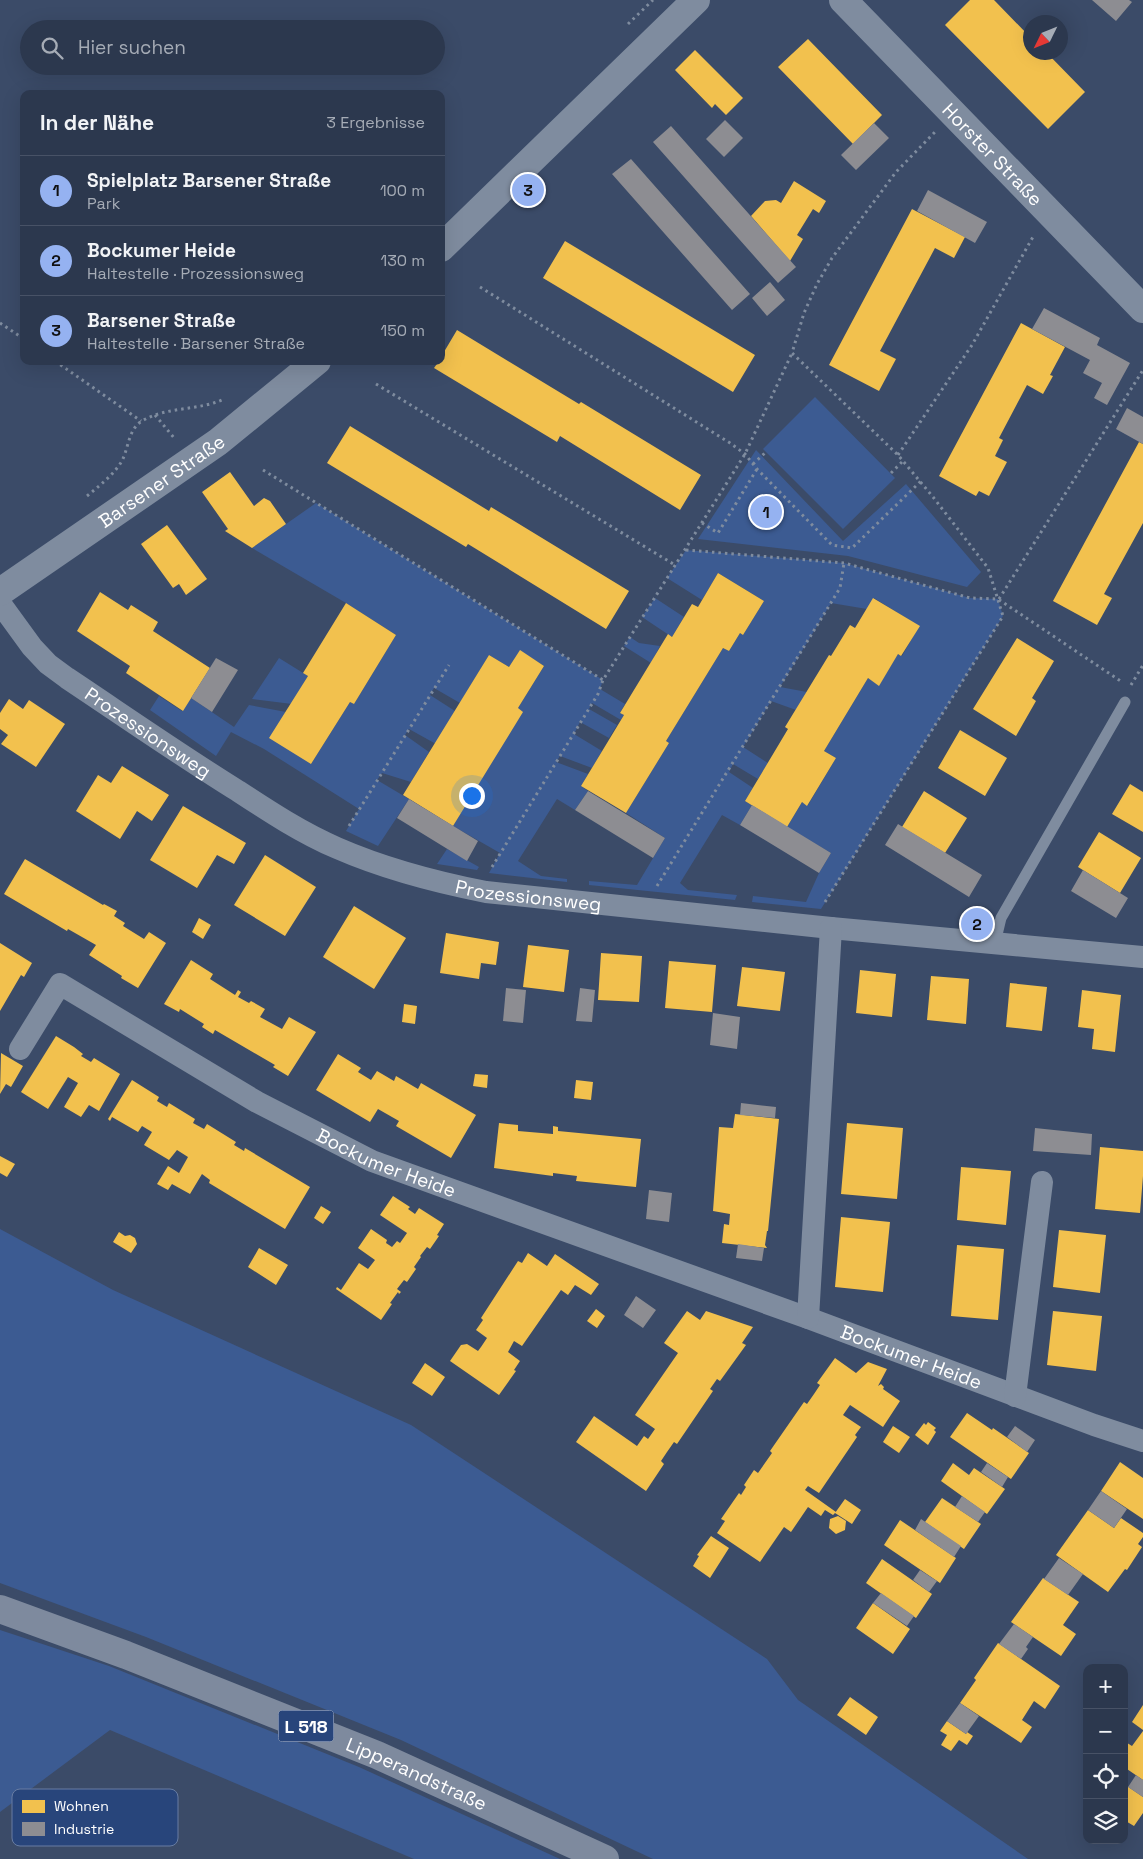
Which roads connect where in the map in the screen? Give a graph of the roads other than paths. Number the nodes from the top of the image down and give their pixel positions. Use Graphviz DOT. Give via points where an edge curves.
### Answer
graph roads {
  1 [pos="696,0"];
  2 [pos="843,0"];
  3 [pos="445,244"];
  4 [pos="1143,309"];
  5 [pos="312,365"];
  6 [pos="0,592"];
  7 [pos="0,603"];
  8 [pos="1126,702"];
  9 [pos="825,927"];
  10 [pos="995,943"];
  11 [pos="1143,957"];
  12 [pos="20,1049"];
  13 [pos="1042,1182"];
  14 [pos="808,1318"];
  15 [pos="1015,1396"];
  16 [pos="1143,1441"];
  17 [pos="0,1609"];
  18 [pos="605,1859"];
  1 -- 3 [label="street"];
  2 -- 4 [label="street, Horster Straße"];
  5 -- 6 [label="street, Barsener Straße" via="218,442"];
  7 -- 9 [label="street, Prozessionsweg" via="32,647 67,678 287,822 380,865 486,892"];
  8 -- 10 [label="lane" via="1000,918"];
  9 -- 10 [label="street, Prozessionsweg"];
  9 -- 14 [label="street"];
  10 -- 11 [label="street, Prozessionsweg"];
  12 -- 14 [label="street, Bockumer Heide" via="60,984 257,1102 372,1161"];
  13 -- 15 [label="street"];
  14 -- 15 [label="street, Bockumer Heide"];
  15 -- 16 [label="street, Bockumer Heide"];
  17 -- 18 [label="main road, Lipperandstraße / L 518" via="126,1655 377,1755"];
}
